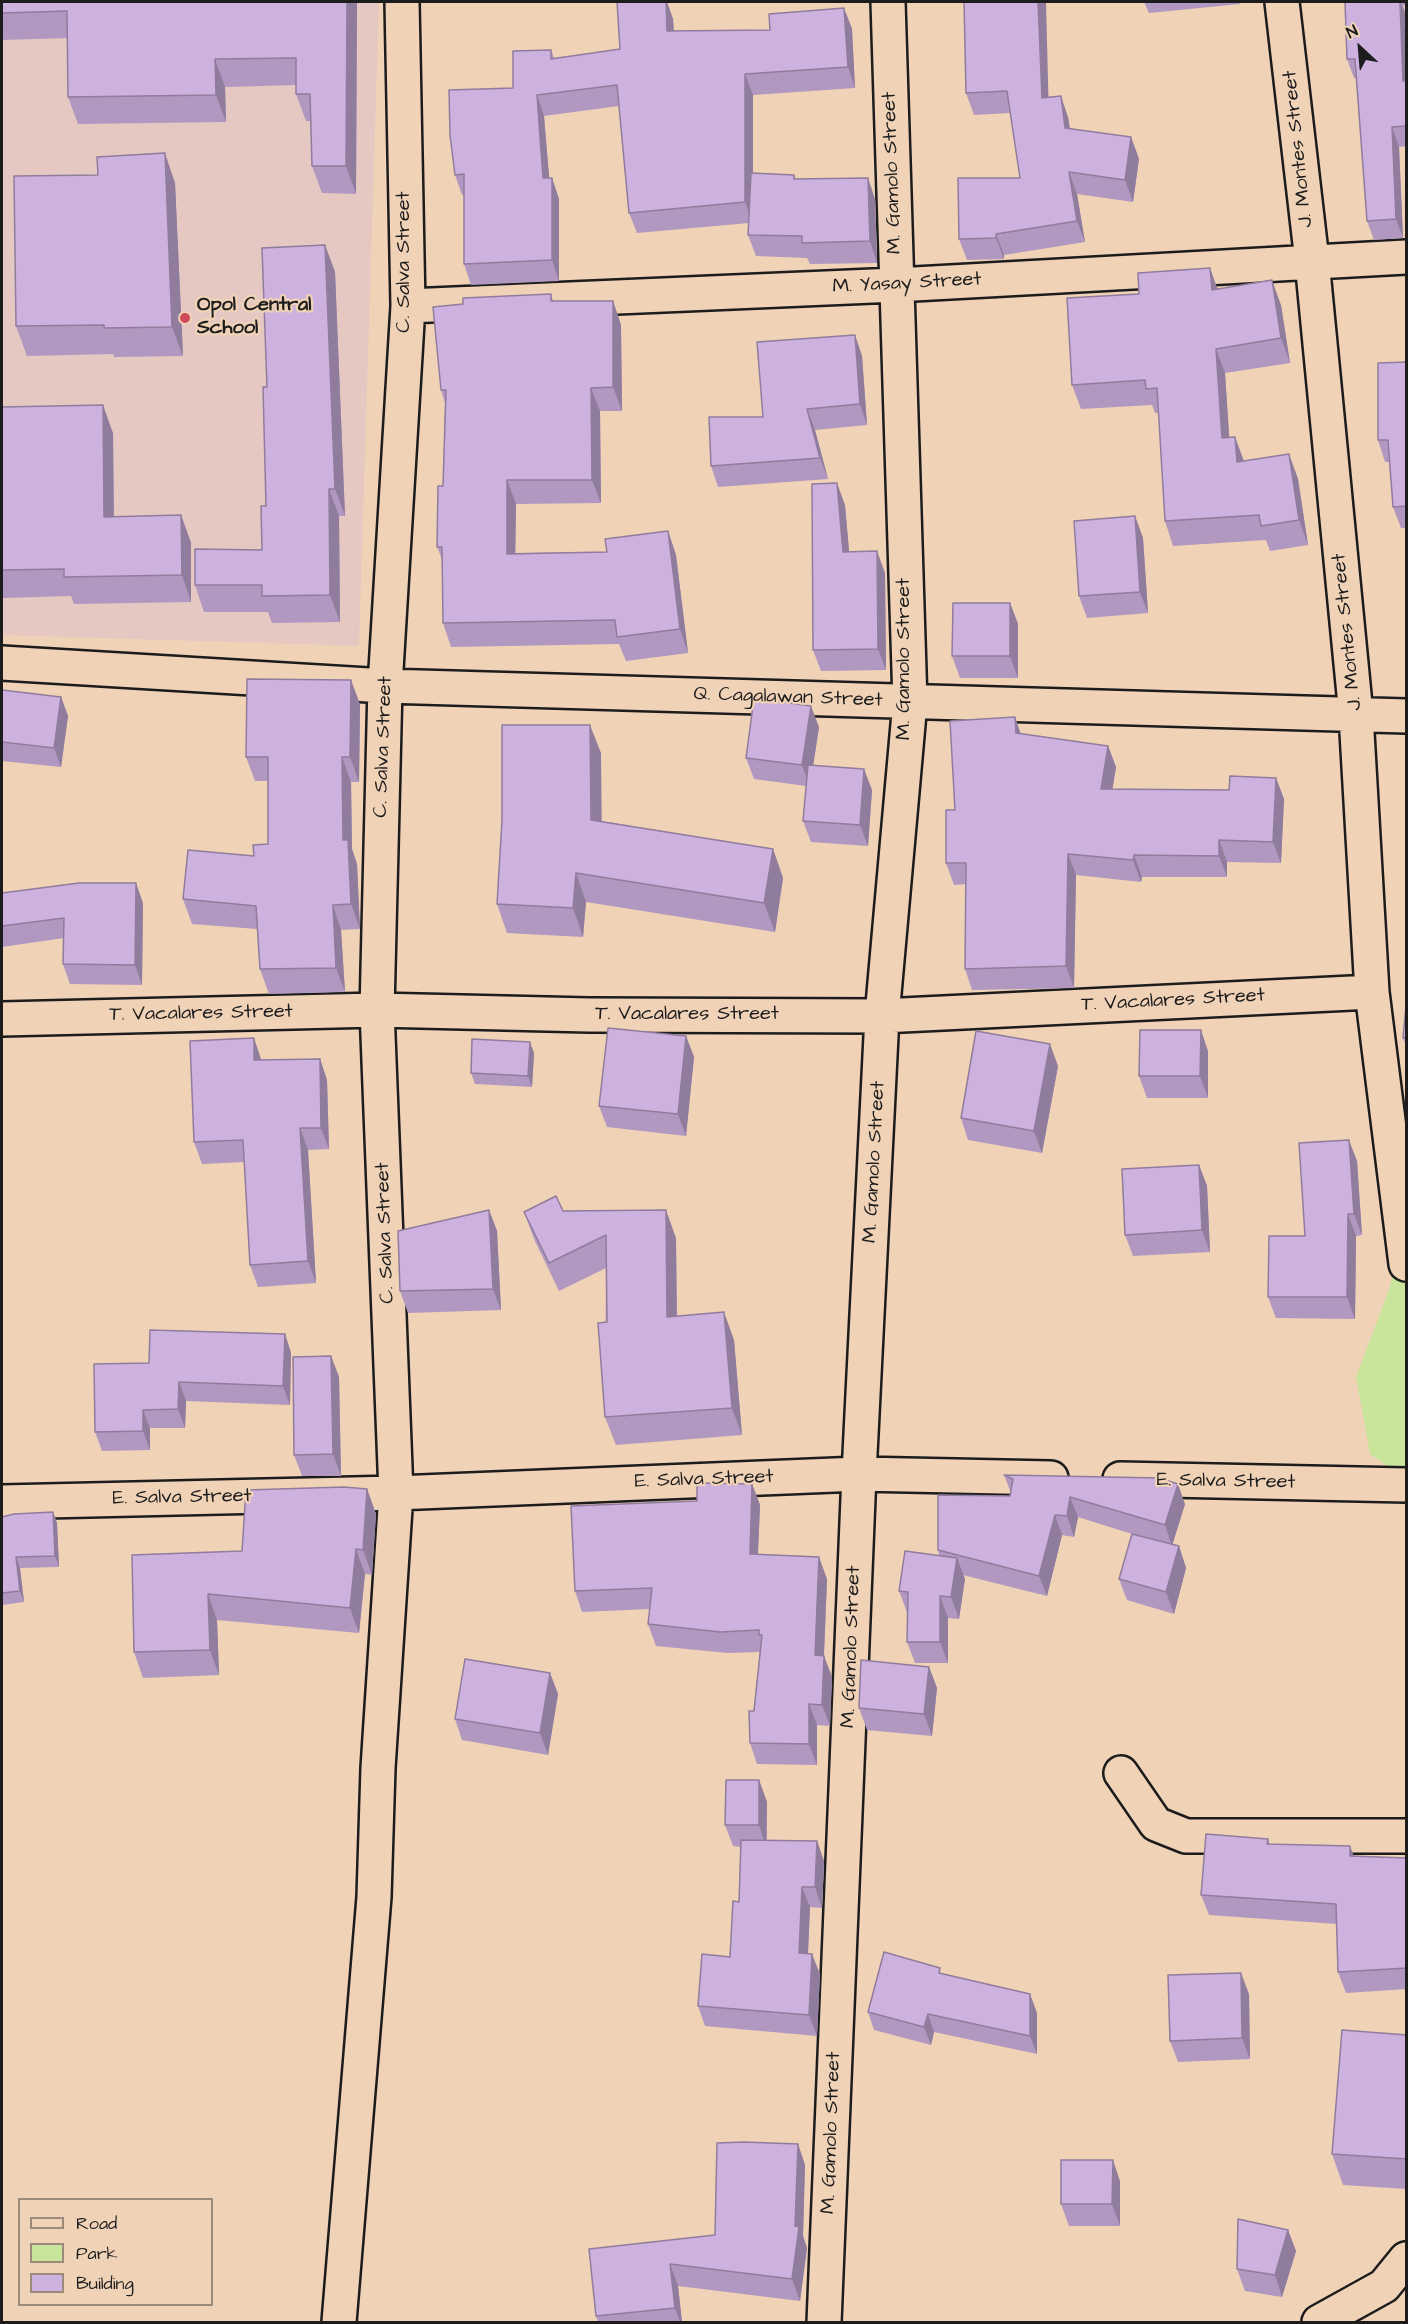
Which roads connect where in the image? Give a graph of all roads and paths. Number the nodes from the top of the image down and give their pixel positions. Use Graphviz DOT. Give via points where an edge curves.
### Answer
graph roads {
  1 [pos="402,2"];
  2 [pos="888,2"];
  3 [pos="1282,2"];
  4 [pos="1407,257"];
  5 [pos="1311,261"];
  6 [pos="896,285"];
  7 [pos="408,306"];
  8 [pos="2,663"];
  9 [pos="385,686"];
  10 [pos="910,702"];
  11 [pos="1356,715"];
  12 [pos="1407,716"];
  13 [pos="1372,992"];
  14 [pos="377,1010"];
  15 [pos="882,1016"];
  16 [pos="2,1019"];
  17 [pos="1407,1264"];
  18 [pos="859,1474"];
  19 [pos="1407,1485"];
  20 [pos="396,1493"];
  21 [pos="2,1502"];
  22 [pos="1122,1773"];
  23 [pos="1407,1836"];
  24 [pos="1407,2259"];
  25 [pos="339,2322"];
  26 [pos="824,2322"];
  27 [pos="1319,2322"];
  1 -- 7 [label="street, C. Salva Street"];
  2 -- 6 [label="street, M. Gamolo Street"];
  3 -- 5 [label="street, J. Montes Street"];
  4 -- 5 [label="street, M. Yasay Street"];
  5 -- 6 [label="street, M. Yasay Street"];
  5 -- 11 [label="street, J. Montes Street"];
  6 -- 7 [label="street, M. Yasay Street"];
  6 -- 10 [label="street, M. Gamolo Street"];
  7 -- 9 [label="street, C. Salva Street"];
  8 -- 9 [label="street, Q. Cagalawan Street"];
  9 -- 10 [label="street, Q. Cagalawan Street"];
  9 -- 14 [label="street, C. Salva Street"];
  10 -- 11 [label="street, Q. Cagalawan Street"];
  10 -- 15 [label="street, M. Gamolo Street"];
  11 -- 12 [label="street, Q. Cagalawan Street"];
  11 -- 13 [label="street, J. Montes Street"];
  13 -- 15 [label="street, T. Vacalares Street"];
  13 -- 17 [label="street, J. Montes Street"];
  14 -- 15 [label="street, T. Vacalares Street"];
  14 -- 16 [label="street, T. Vacalares Street"];
  14 -- 20 [label="street, C. Salva Street"];
  15 -- 18 [label="street, M. Gamolo Street"];
  18 -- 19 [label="street, E. Salva Street"];
  18 -- 20 [label="street, E. Salva Street"];
  18 -- 26 [label="street, M. Gamolo Street"];
  20 -- 21 [label="street, E. Salva Street"];
  20 -- 25 [label="street, C. Salva Street" via="378,1768 374,1897"];
  22 -- 23 [label="street" via="1156,1824 1186,1836"];
  24 -- 27 [label="street" via="1384,2286"];
}
